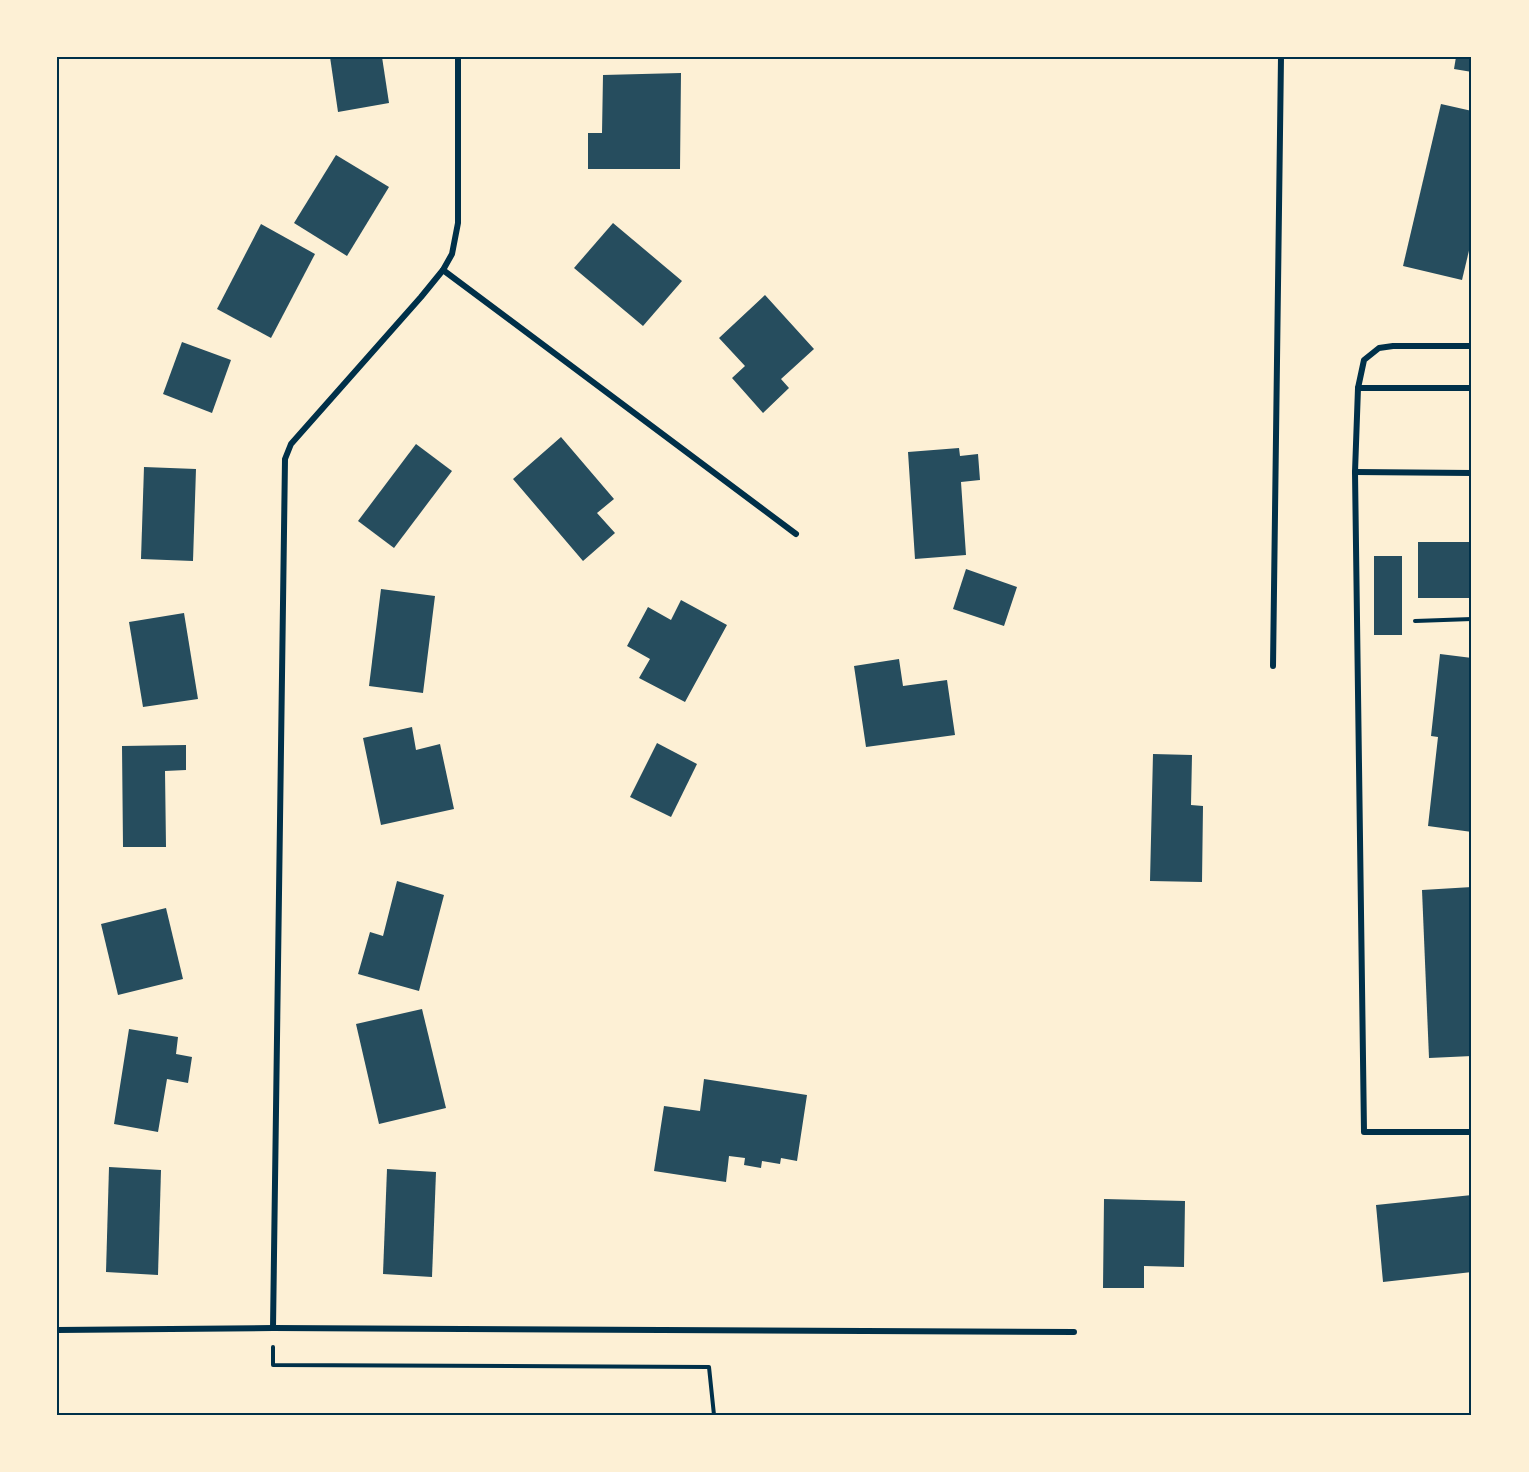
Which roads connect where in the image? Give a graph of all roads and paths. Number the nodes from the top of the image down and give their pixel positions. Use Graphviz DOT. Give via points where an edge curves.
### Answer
graph roads {
  1 [pos="459,57"];
  2 [pos="1281,57"];
  3 [pos="442,270"];
  4 [pos="1472,346"];
  5 [pos="1358,388"];
  6 [pos="1472,388"];
  7 [pos="1355,472"];
  8 [pos="1472,473"];
  9 [pos="796,534"];
  10 [pos="1472,619"];
  11 [pos="1415,621"];
  12 [pos="1273,666"];
  13 [pos="1472,1132"];
  14 [pos="273,1328"];
  15 [pos="57,1330"];
  16 [pos="1074,1332"];
  17 [pos="714,1415"];
  1 -- 3 [label="street" via="458,223 452,254"];
  2 -- 12 [label="street"];
  3 -- 9 [label="street"];
  3 -- 14 [label="street" via="291,444 285,459"];
  4 -- 5 [label="street" via="1379,348 1364,360"];
  5 -- 6 [label="street"];
  5 -- 7 [label="street"];
  7 -- 8 [label="street"];
  7 -- 13 [label="street" via="1364,1132"];
  10 -- 11 [label="path"];
  14 -- 15 [label="street"];
  14 -- 16 [label="street"];
  14 -- 17 [label="path" via="273,1365 709,1367"];
}
